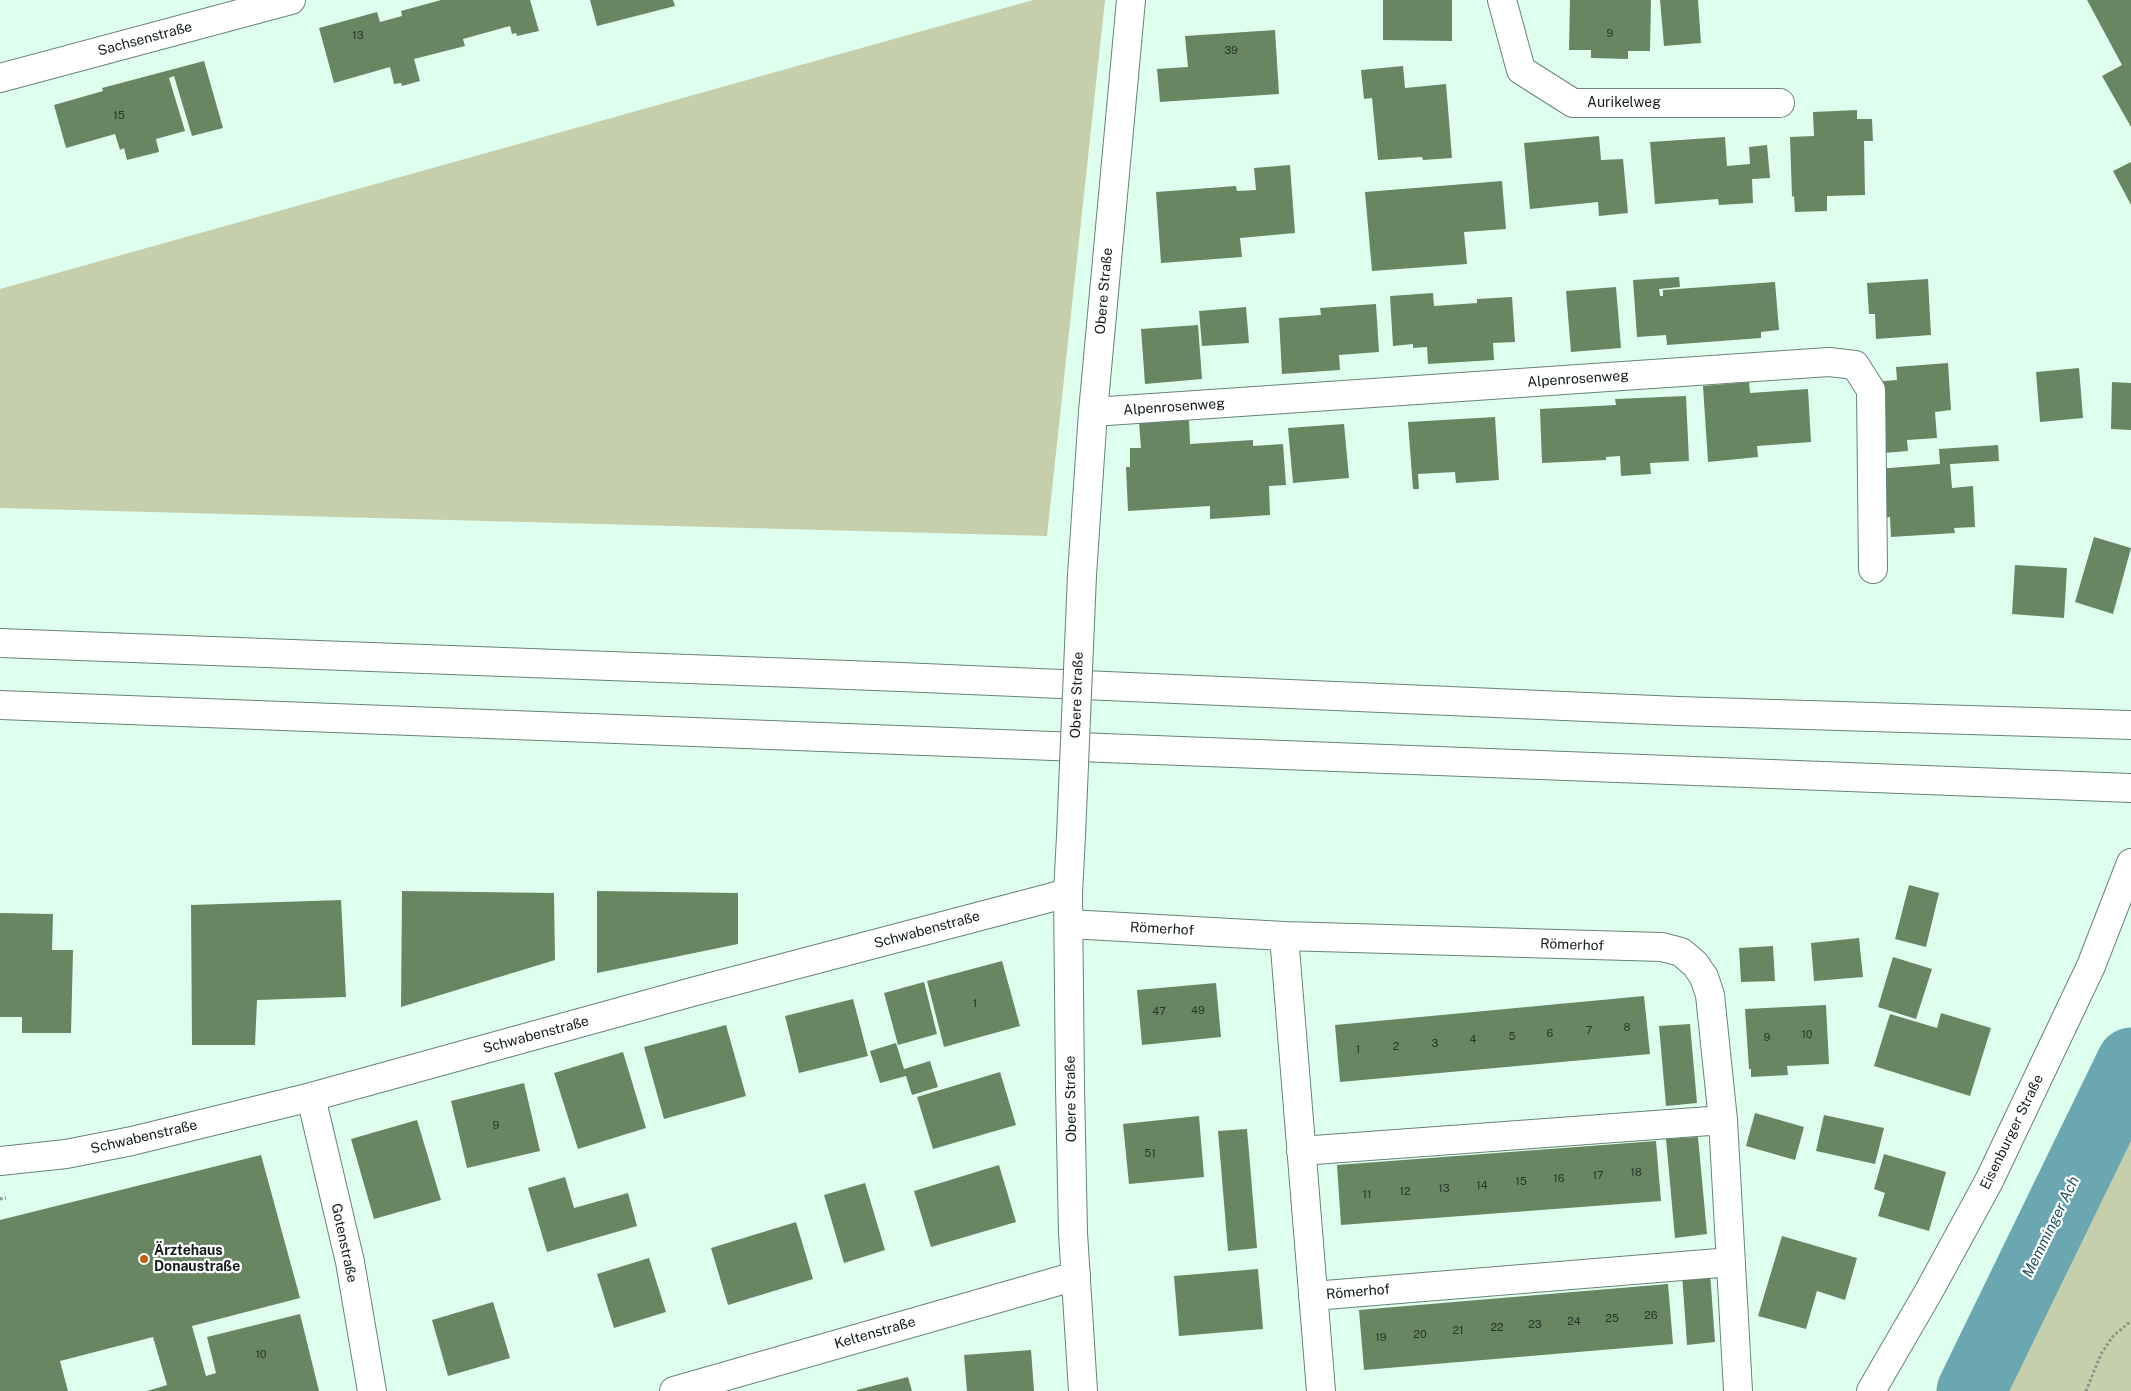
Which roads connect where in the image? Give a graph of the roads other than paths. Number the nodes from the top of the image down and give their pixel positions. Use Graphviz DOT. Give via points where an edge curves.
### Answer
graph roads {
  1 [pos="291,0"];
  2 [pos="1131,0"];
  3 [pos="1502,0"];
  4 [pos="0,78"];
  5 [pos="1780,103"];
  6 [pos="1093,412"];
  7 [pos="1873,569"];
  8 [pos="0,642"];
  9 [pos="0,705"];
  10 [pos="2126,725"];
  11 [pos="2118,787"];
  12 [pos="2131,862"];
  13 [pos="1068,893"];
  14 [pos="1069,924"];
  15 [pos="1284,936"];
  16 [pos="311,1097"];
  17 [pos="1723,1120"];
  18 [pos="1301,1151"];
  19 [pos="0,1161"];
  20 [pos="1731,1262"];
  21 [pos="1076,1276"];
  22 [pos="1313,1296"];
  23 [pos="372,1391"];
  24 [pos="674,1391"];
  25 [pos="1083,1391"];
  26 [pos="1321,1391"];
  27 [pos="1738,1391"];
  28 [pos="1871,1391"];
  1 -- 4 [label="main road, Sachsenstraße"];
  2 -- 6 [label="main road, Obere Straße"];
  3 -- 5 [label="main road, Aurikelweg" via="1521,70 1573,103"];
  6 -- 7 [label="main road, Alpenrosenweg" via="1829,362 1856,365 1871,390"];
  6 -- 13 [label="main road, Obere Straße, bridge" via="1082,575"];
  8 -- 10 [label="main road" via="1668,710"];
  9 -- 11 [label="main road"];
  12 -- 28 [label="main road, Eisenburger Straße" via="2091,966 1989,1181"];
  13 -- 14 [label="main road, Obere Straße"];
  13 -- 16 [label="main road, Schwabenstraße" via="702,989"];
  14 -- 15 [label="main road, Römerhof"];
  14 -- 21 [label="main road, Obere Straße"];
  15 -- 17 [label="main road, Römerhof" via="1662,947 1682,952 1704,977 1710,995"];
  15 -- 18 [label="main road, Römerhof"];
  16 -- 19 [label="main road, Schwabenstraße" via="132,1141 66,1154"];
  16 -- 23 [label="main road, Gotenstraße" via="350,1262"];
  17 -- 18 [label="main road"];
  17 -- 20 [label="main road, Römerhof"];
  18 -- 22 [label="main road, Römerhof"];
  20 -- 22 [label="main road, Römerhof"];
  20 -- 27 [label="main road, Römerhof"];
  21 -- 24 [label="main road, Keltenstraße"];
  21 -- 25 [label="main road, Obere Straße"];
  22 -- 26 [label="main road, Römerhof"];
}
